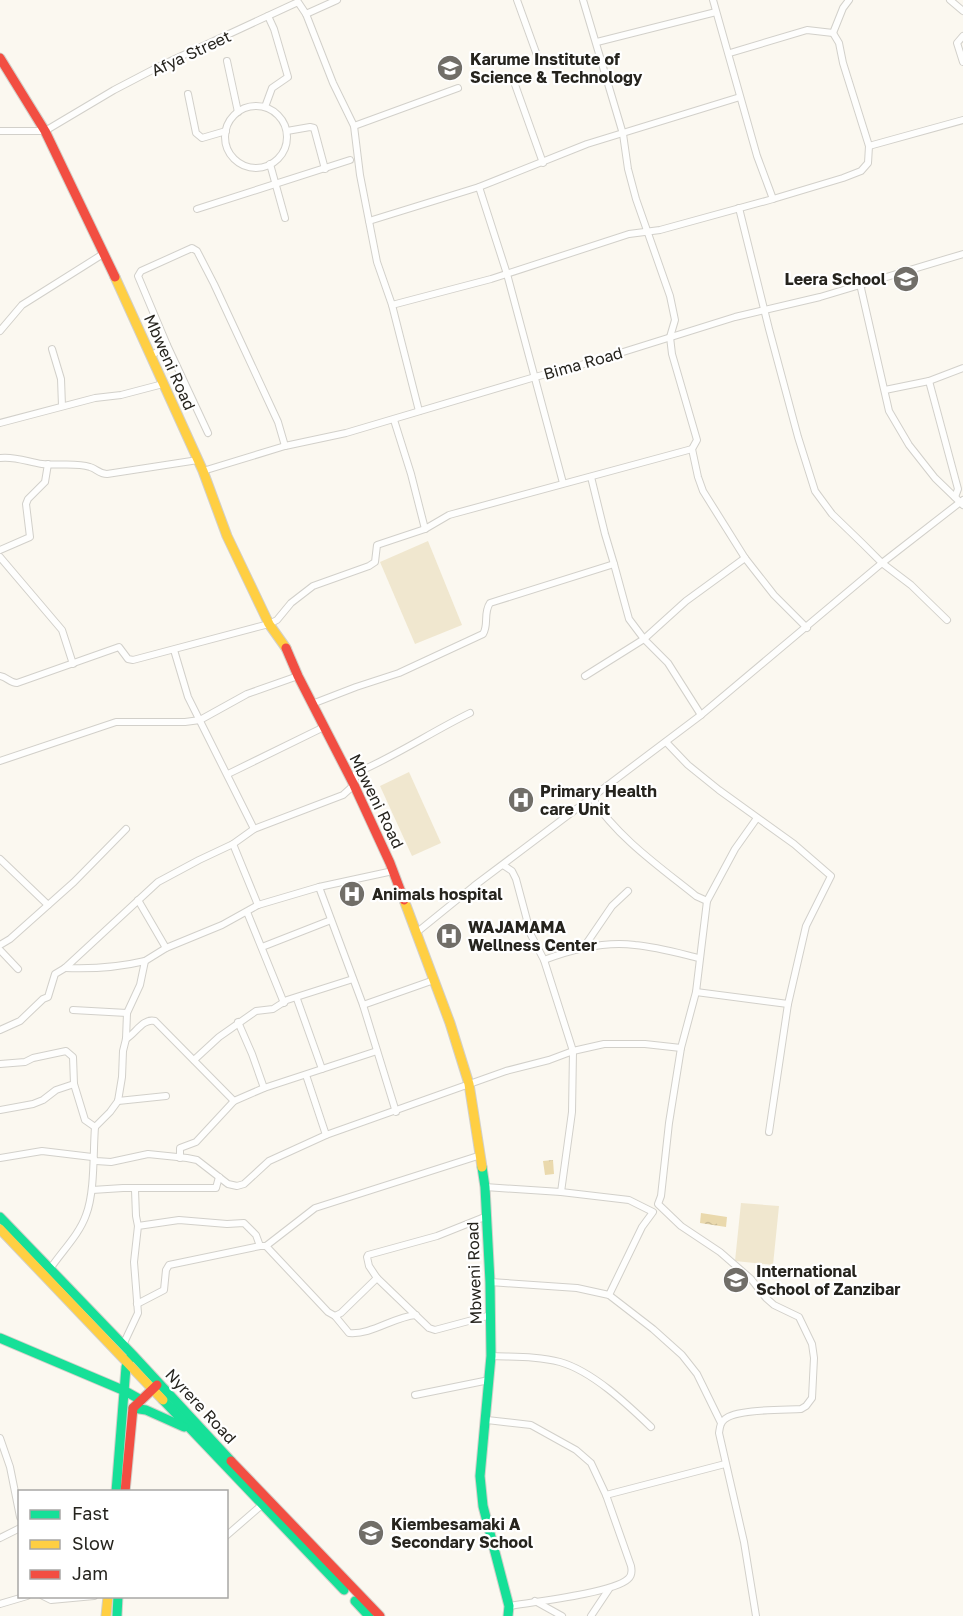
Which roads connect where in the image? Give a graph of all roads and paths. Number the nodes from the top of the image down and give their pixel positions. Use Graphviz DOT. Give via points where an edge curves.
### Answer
graph roads {
  1 [pos="337,0"];
  2 [pos="518,0"];
  3 [pos="584,0"];
  4 [pos="713,0"];
  5 [pos="849,0"];
  6 [pos="950,0"];
  7 [pos="963,10"];
  8 [pos="716,12"];
  9 [pos="306,14"];
  10 [pos="268,16"];
  11 [pos="833,33"];
  12 [pos="963,36"];
  13 [pos="597,42"];
  14 [pos="730,53"];
  15 [pos="0,58"];
  16 [pos="538,58"];
  17 [pos="227,61"];
  18 [pos="963,62"];
  19 [pos="513,79"];
  20 [pos="458,88"];
  21 [pos="188,94"];
  22 [pos="740,97"];
  23 [pos="265,107"];
  24 [pos="238,112"];
  25 [pos="963,120"];
  26 [pos="354,126"];
  27 [pos="0,130"];
  28 [pos="226,131"];
  29 [pos="287,131"];
  30 [pos="45,132"];
  31 [pos="623,134"];
  32 [pos="869,146"];
  33 [pos="350,160"];
  34 [pos="543,163"];
  35 [pos="270,164"];
  36 [pos="325,169"];
  37 [pos="276,184"];
  38 [pos="480,187"];
  39 [pos="773,199"];
  40 [pos="739,208"];
  41 [pos="197,209"];
  42 [pos="285,218"];
  43 [pos="369,221"];
  44 [pos="646,232"];
  45 [pos="103,254"];
  46 [pos="963,254"];
  47 [pos="507,273"];
  48 [pos="860,284"];
  49 [pos="392,305"];
  50 [pos="765,310"];
  51 [pos="0,332"];
  52 [pos="670,337"];
  53 [pos="167,345"];
  54 [pos="52,349"];
  55 [pos="151,356"];
  56 [pos="963,368"];
  57 [pos="535,377"];
  58 [pos="929,381"];
  59 [pos="163,384"];
  60 [pos="885,390"];
  61 [pos="62,406"];
  62 [pos="419,411"];
  63 [pos="394,420"];
  64 [pos="0,423"];
  65 [pos="208,433"];
  66 [pos="285,446"];
  67 [pos="692,449"];
  68 [pos="0,458"];
  69 [pos="198,460"];
  70 [pos="48,464"];
  71 [pos="202,471"];
  72 [pos="591,477"];
  73 [pos="563,483"];
  74 [pos="960,501"];
  75 [pos="425,529"];
  76 [pos="0,550"];
  77 [pos="0,557"];
  78 [pos="745,558"];
  79 [pos="882,563"];
  80 [pos="614,564"];
  81 [pos="947,620"];
  82 [pos="269,624"];
  83 [pos="807,628"];
  84 [pos="644,639"];
  85 [pos="174,650"];
  86 [pos="72,664"];
  87 [pos="0,676"];
  88 [pos="298,676"];
  89 [pos="585,676"];
  90 [pos="312,704"];
  91 [pos="470,713"];
  92 [pos="701,715"];
  93 [pos="200,720"];
  94 [pos="324,728"];
  95 [pos="666,742"];
  96 [pos="0,760"];
  97 [pos="228,774"];
  98 [pos="354,785"];
  99 [pos="592,798"];
  100 [pos="757,818"];
  101 [pos="126,829"];
  102 [pos="254,829"];
  103 [pos="233,844"];
  104 [pos="0,859"];
  105 [pos="503,865"];
  106 [pos="393,871"];
  107 [pos="319,886"];
  108 [pos="628,891"];
  109 [pos="138,900"];
  110 [pos="707,902"];
  111 [pos="48,905"];
  112 [pos="258,905"];
  113 [pos="247,912"];
  114 [pos="331,920"];
  115 [pos="416,933"];
  116 [pos="0,945"];
  117 [pos="261,947"];
  118 [pos="166,948"];
  119 [pos="584,948"];
  120 [pos="0,951"];
  121 [pos="699,958"];
  122 [pos="544,960"];
  123 [pos="144,962"];
  124 [pos="65,968"];
  125 [pos="18,969"];
  126 [pos="354,979"];
  127 [pos="434,980"];
  128 [pos="696,992"];
  129 [pos="297,999"];
  130 [pos="284,1003"];
  131 [pos="788,1004"];
  132 [pos="363,1005"];
  133 [pos="73,1010"];
  134 [pos="127,1013"];
  135 [pos="238,1022"];
  136 [pos="0,1030"];
  137 [pos="126,1039"];
  138 [pos="681,1048"];
  139 [pos="378,1051"];
  140 [pos="573,1051"];
  141 [pos="194,1060"];
  142 [pos="0,1064"];
  143 [pos="322,1069"];
  144 [pos="306,1075"];
  145 [pos="74,1084"];
  146 [pos="469,1084"];
  147 [pos="264,1088"];
  148 [pos="166,1096"];
  149 [pos="118,1101"];
  150 [pos="234,1101"];
  151 [pos="0,1110"];
  152 [pos="396,1112"];
  153 [pos="95,1127"];
  154 [pos="769,1132"];
  155 [pos="326,1135"];
  156 [pos="481,1155"];
  157 [pos="92,1157"];
  158 [pos="0,1158"];
  159 [pos="180,1158"];
  160 [pos="219,1176"];
  161 [pos="485,1187"];
  162 [pos="135,1190"];
  163 [pos="92,1191"];
  164 [pos="561,1192"];
  165 [pos="658,1204"];
  166 [pos="653,1212"];
  167 [pos="487,1216"];
  168 [pos="0,1217"];
  169 [pos="138,1226"];
  170 [pos="0,1229"];
  171 [pos="263,1246"];
  172 [pos="50,1269"];
  173 [pos="377,1278"];
  174 [pos="490,1282"];
  175 [pos="609,1295"];
  176 [pos="137,1304"];
  177 [pos="416,1315"];
  178 [pos="491,1315"];
  179 [pos="335,1316"];
  180 [pos="0,1338"];
  181 [pos="123,1345"];
  182 [pos="491,1356"];
  183 [pos="130,1358"];
  184 [pos="489,1380"];
  185 [pos="155,1386"];
  186 [pos="125,1391"];
  187 [pos="415,1395"];
  188 [pos="141,1400"];
  189 [pos="133,1408"];
  190 [pos="487,1420"];
  191 [pos="722,1423"];
  192 [pos="651,1427"];
  193 [pos="190,1429"];
  194 [pos="0,1438"];
  195 [pos="726,1464"];
  196 [pos="122,1468"];
  197 [pos="116,1490"];
  198 [pos="125,1490"];
  199 [pos="606,1496"];
  200 [pos="265,1502"];
  201 [pos="18,1507"];
  202 [pos="18,1529"];
  203 [pos="228,1534"];
  204 [pos="0,1538"];
  205 [pos="609,1589"];
  206 [pos="20,1598"];
  207 [pos="47,1598"];
  208 [pos="72,1598"];
  209 [pos="108,1598"];
  210 [pos="118,1598"];
  211 [pos="535,1601"];
  212 [pos="0,1604"];
  213 [pos="508,1611"];
  214 [pos="106,1616"];
  215 [pos="117,1616"];
  216 [pos="369,1616"];
  217 [pos="380,1616"];
  218 [pos="562,1616"];
  219 [pos="591,1616"];
  220 [pos="756,1616"];
  1 -- 9 [label="street"];
  2 -- 16 [label="street"];
  3 -- 13 [label="street"];
  4 -- 8 [label="street"];
  5 -- 11 [label="street"];
  6 -- 7 [label="street"];
  8 -- 13 [label="street"];
  8 -- 14 [label="street"];
  9 -- 10 [label="street, Afya Street" via="298,2"];
  9 -- 26 [label="street"];
  10 -- 23 [label="street" via="288,76 272,88"];
  10 -- 30 [label="street, Afya Street" via="114,90"];
  11 -- 14 [label="street" via="807,30"];
  11 -- 32 [label="street"];
  12 -- 18 [label="street" via="957,42"];
  13 -- 31 [label="street"];
  14 -- 22 [label="street"];
  15 -- 30 [label="street, Mbweni Road"];
  17 -- 24 [label="street"];
  19 -- 34 [label="street"];
  20 -- 26 [label="street"];
  21 -- 28 [label="street" via="196,134 202,138"];
  22 -- 31 [label="street"];
  22 -- 39 [label="street"];
  23 -- 24 [label="street"];
  23 -- 29 [label="street" via="280,116"];
  24 -- 28 [label="street"];
  25 -- 32 [label="street"];
  26 -- 43 [label="street"];
  27 -- 30 [label="street"];
  28 -- 35 [label="street" via="227,148 237,161 253,167"];
  29 -- 35 [label="street" via="285,148"];
  29 -- 36 [label="street" via="314,128"];
  30 -- 45 [label="street, Mbweni Road"];
  31 -- 34 [label="street"];
  31 -- 44 [label="street" via="628,169"];
  32 -- 39 [label="street" via="868,163 861,171"];
  33 -- 36 [label="street"];
  34 -- 38 [label="street"];
  35 -- 37 [label="street"];
  36 -- 37 [label="street"];
  37 -- 41 [label="street"];
  37 -- 42 [label="street"];
  38 -- 43 [label="street"];
  38 -- 47 [label="street"];
  39 -- 40 [label="street"];
  40 -- 44 [label="street"];
  40 -- 50 [label="street"];
  43 -- 49 [label="street" via="377,262"];
  44 -- 47 [label="street"];
  44 -- 52 [label="street" via="670,296 675,320"];
  45 -- 51 [label="street" via="22,305"];
  45 -- 55 [label="street, Mbweni Road"];
  46 -- 48 [label="street, Bima Road"];
  47 -- 49 [label="street"];
  47 -- 57 [label="street"];
  48 -- 50 [label="street, Bima Road"];
  48 -- 60 [label="street"];
  49 -- 62 [label="street"];
  50 -- 52 [label="street, Bima Road"];
  50 -- 79 [label="street" via="815,491 832,514"];
  52 -- 57 [label="street, Bima Road"];
  52 -- 67 [label="street" via="697,441"];
  53 -- 55 [label="street"];
  53 -- 65 [label="street"];
  53 -- 66 [label="street" via="138,276 141,271 192,248 197,250 214,284 278,422"];
  54 -- 61 [label="street" via="61,379"];
  55 -- 59 [label="street, Mbweni Road"];
  56 -- 58 [label="street"];
  57 -- 62 [label="street, Bima Road"];
  57 -- 73 [label="street"];
  58 -- 60 [label="street"];
  58 -- 74 [label="street"];
  59 -- 61 [label="street"];
  59 -- 69 [label="street, Mbweni Road"];
  60 -- 74 [label="street" via="889,411 909,446"];
  61 -- 64 [label="street"];
  62 -- 63 [label="street, Bima Road"];
  63 -- 66 [label="street, Bima Road"];
  63 -- 75 [label="street"];
  66 -- 71 [label="street, Bima Road"];
  67 -- 72 [label="street"];
  67 -- 78 [label="street" via="703,491"];
  68 -- 70 [label="street"];
  69 -- 70 [label="street" via="107,474 92,468"];
  69 -- 71 [label="street, Mbweni Road"];
  70 -- 76 [label="street" via="45,482 26,504 30,537"];
  71 -- 82 [label="street, Mbweni Road" via="227,536"];
  72 -- 73 [label="street"];
  72 -- 80 [label="street"];
  73 -- 75 [label="street" via="449,515"];
  74 -- 79 [label="street"];
  75 -- 82 [label="street" via="377,546 375,562 313,586"];
  77 -- 86 [label="street" via="62,630"];
  78 -- 83 [label="street"];
  78 -- 84 [label="street" via="686,601"];
  79 -- 81 [label="street"];
  79 -- 83 [label="street"];
  80 -- 84 [label="street" via="628,619"];
  80 -- 90 [label="street" via="490,603 483,634 399,673"];
  82 -- 85 [label="street"];
  82 -- 88 [label="street, Mbweni Road" via="290,654"];
  83 -- 92 [label="street"];
  84 -- 89 [label="street"];
  84 -- 92 [label="street" via="668,663"];
  85 -- 86 [label="street" via="133,660 118,647"];
  85 -- 93 [label="street" via="188,697"];
  86 -- 87 [label="street" via="17,683"];
  88 -- 90 [label="street, Mbweni Road"];
  88 -- 93 [label="street" via="247,694"];
  90 -- 94 [label="street, Mbweni Road"];
  91 -- 98 [label="street" via="356,773"];
  92 -- 95 [label="street"];
  93 -- 96 [label="street" via="116,722"];
  93 -- 97 [label="street"];
  94 -- 97 [label="street"];
  94 -- 98 [label="street, Mbweni Road"];
  95 -- 99 [label="street"];
  95 -- 100 [label="street" via="688,765"];
  97 -- 102 [label="street"];
  98 -- 102 [label="street" via="343,795"];
  98 -- 106 [label="street, Mbweni Road"];
  99 -- 105 [label="street"];
  99 -- 110 [label="street" via="627,838"];
  100 -- 110 [label="street" via="735,849"];
  100 -- 131 [label="street" via="831,876 806,926"];
  101 -- 111 [label="street"];
  102 -- 103 [label="street"];
  103 -- 109 [label="street" via="158,882"];
  103 -- 112 [label="street"];
  104 -- 111 [label="street"];
  105 -- 115 [label="street"];
  105 -- 122 [label="street" via="516,879 531,935"];
  106 -- 107 [label="street"];
  106 -- 115 [label="street, Mbweni Road"];
  107 -- 112 [label="street"];
  107 -- 114 [label="street"];
  108 -- 119 [label="street" via="612,906"];
  109 -- 118 [label="street"];
  109 -- 124 [label="street"];
  110 -- 121 [label="street"];
  111 -- 116 [label="street"];
  112 -- 113 [label="street"];
  113 -- 117 [label="street"];
  113 -- 118 [label="street"];
  114 -- 117 [label="street"];
  114 -- 126 [label="street"];
  115 -- 127 [label="street, Mbweni Road"];
  117 -- 130 [label="street"];
  118 -- 123 [label="street"];
  119 -- 121 [label="street" via="635,944"];
  119 -- 122 [label="street"];
  120 -- 125 [label="street"];
  121 -- 128 [label="street"];
  122 -- 140 [label="street"];
  123 -- 124 [label="street"];
  123 -- 134 [label="street" via="140,985"];
  124 -- 136 [label="street" via="56,974 48,997 20,1021"];
  126 -- 129 [label="street"];
  126 -- 132 [label="street"];
  127 -- 132 [label="street"];
  127 -- 146 [label="street, Mbweni Road"];
  128 -- 131 [label="street"];
  128 -- 138 [label="street"];
  129 -- 130 [label="street"];
  129 -- 143 [label="street"];
  130 -- 135 [label="street" via="256,1011"];
  131 -- 154 [label="street"];
  132 -- 139 [label="street"];
  133 -- 134 [label="street"];
  134 -- 137 [label="street"];
  135 -- 141 [label="street"];
  135 -- 147 [label="street"];
  137 -- 141 [label="street" via="150,1019"];
  137 -- 149 [label="street"];
  138 -- 140 [label="street" via="604,1044"];
  138 -- 165 [label="street"];
  139 -- 143 [label="street"];
  139 -- 152 [label="street"];
  140 -- 146 [label="street"];
  140 -- 164 [label="street" via="572,1112"];
  141 -- 150 [label="street"];
  142 -- 145 [label="street" via="66,1051 73,1058"];
  143 -- 144 [label="street"];
  144 -- 147 [label="street"];
  144 -- 155 [label="street"];
  145 -- 151 [label="street" via="33,1104"];
  145 -- 153 [label="street" via="85,1120"];
  146 -- 152 [label="street"];
  146 -- 156 [label="street, Mbweni Road"];
  147 -- 150 [label="street"];
  148 -- 149 [label="street"];
  149 -- 153 [label="street"];
  150 -- 159 [label="street" via="196,1142 180,1148"];
  152 -- 155 [label="street"];
  153 -- 157 [label="street"];
  155 -- 160 [label="street" via="269,1161 244,1184 228,1184"];
  156 -- 161 [label="street, Mbweni Road"];
  156 -- 171 [label="street" via="315,1208"];
  157 -- 158 [label="street" via="42,1151"];
  157 -- 159 [label="street" via="111,1162 148,1154"];
  157 -- 163 [label="street"];
  159 -- 160 [label="street" via="197,1160"];
  160 -- 162 [label="street" via="216,1188"];
  161 -- 164 [label="street"];
  161 -- 167 [label="street, Mbweni Road"];
  162 -- 163 [label="street"];
  162 -- 169 [label="street"];
  163 -- 172 [label="street" via="80,1228"];
  164 -- 166 [label="street" via="629,1200"];
  165 -- 166 [label="street"];
  165 -- 191 [label="street" via="681,1226 720,1252 774,1305 799,1317 812,1344 812,1398 806,1406 737,1414"];
  166 -- 175 [label="street"];
  167 -- 173 [label="street" via="437,1236 368,1255 369,1266"];
  167 -- 174 [label="street, Mbweni Road"];
  168 -- 172 [label="street, Nyrere Road"];
  169 -- 171 [label="street" via="179,1220 244,1223"];
  169 -- 176 [label="street" via="134,1262"];
  170 -- 183 [label="street, Nyrere Road"];
  171 -- 176 [label="street" via="169,1265 164,1290"];
  171 -- 179 [label="street"];
  172 -- 181 [label="street, Nyrere Road"];
  173 -- 177 [label="street"];
  173 -- 179 [label="street"];
  174 -- 175 [label="street" via="577,1288"];
  174 -- 178 [label="street, Mbweni Road"];
  175 -- 191 [label="street" via="682,1355 697,1374"];
  176 -- 181 [label="street" via="138,1313"];
  177 -- 178 [label="street" via="435,1330"];
  177 -- 179 [label="street" via="352,1334"];
  178 -- 182 [label="street, Mbweni Road"];
  180 -- 186 [label="street"];
  181 -- 183 [label="street, Nyrere Road"];
  182 -- 184 [label="street, Mbweni Road"];
  182 -- 192 [label="street" via="536,1357 562,1363 592,1378"];
  183 -- 185 [label="street, Nyrere Road"];
  183 -- 186 [label="street"];
  184 -- 187 [label="street"];
  184 -- 190 [label="street, Mbweni Road"];
  185 -- 188 [label="street"];
  185 -- 193 [label="street, Nyrere Road"];
  185 -- 200 [label="street, Nyrere Road"];
  186 -- 188 [label="street"];
  186 -- 196 [label="street"];
  188 -- 189 [label="street"];
  189 -- 193 [label="street"];
  189 -- 196 [label="street"];
  190 -- 199 [label="street" via="531,1425 576,1450 591,1463"];
  190 -- 213 [label="street, Mbweni Road" via="480,1476 483,1506"];
  191 -- 195 [label="street" via="719,1433"];
  193 -- 200 [label="street, Nyrere Road"];
  194 -- 201 [label="street"];
  195 -- 199 [label="street"];
  195 -- 220 [label="street"];
  196 -- 197 [label="street"];
  196 -- 198 [label="street"];
  199 -- 205 [label="street" via="632,1573"];
  200 -- 203 [label="street"];
  200 -- 216 [label="street, Nyrere Road"];
  200 -- 217 [label="street, Nyrere Road"];
  202 -- 204 [label="street"];
  205 -- 211 [label="street"];
  205 -- 219 [label="street"];
  206 -- 212 [label="street"];
  207 -- 208 [label="street"];
  209 -- 214 [label="street"];
  210 -- 215 [label="street"];
  211 -- 213 [label="street"];
  211 -- 218 [label="street"];
}
